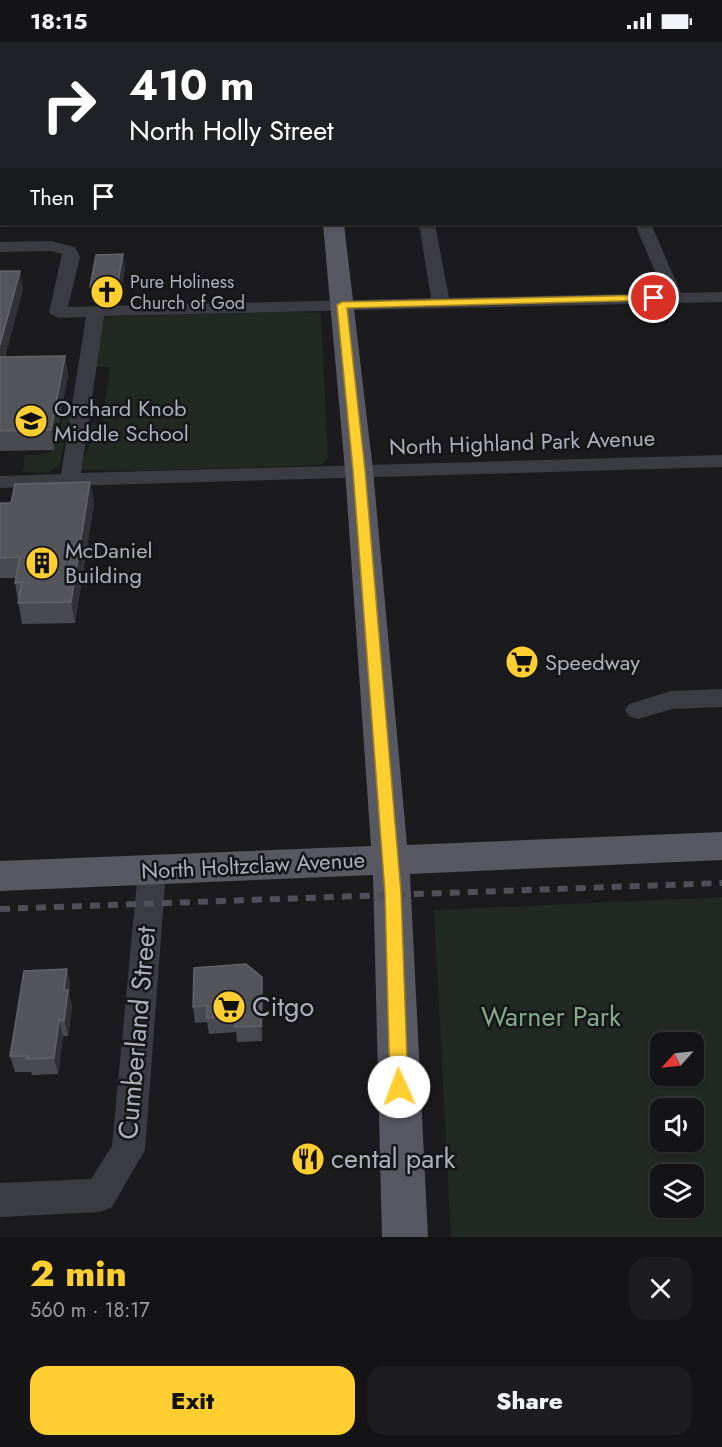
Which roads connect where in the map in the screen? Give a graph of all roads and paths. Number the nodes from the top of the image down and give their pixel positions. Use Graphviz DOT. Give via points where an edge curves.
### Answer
graph roads {
  1 [pos="333,225"];
  2 [pos="426,225"];
  3 [pos="643,225"];
  4 [pos="0,247"];
  5 [pos="722,297"];
  6 [pos="675,298"];
  7 [pos="441,304"];
  8 [pos="342,305"];
  9 [pos="96,311"];
  10 [pos="722,461"];
  11 [pos="359,470"];
  12 [pos="70,480"];
  13 [pos="0,482"];
  14 [pos="722,698"];
  15 [pos="638,710"];
  16 [pos="722,846"];
  17 [pos="390,858"];
  18 [pos="152,871"];
  19 [pos="0,876"];
  20 [pos="0,1200"];
  21 [pos="405,1237"];
  1 -- 8 [label="main road"];
  2 -- 7 [label="street"];
  3 -- 6 [label="street"];
  4 -- 9 [label="street" via="51,246 69,251 72,257 58,313"];
  5 -- 6 [label="street"];
  6 -- 7 [label="street"];
  7 -- 8 [label="street"];
  8 -- 9 [label="street"];
  8 -- 11 [label="main road"];
  9 -- 12 [label="street"];
  10 -- 11 [label="street, North Highland Park Avenue"];
  11 -- 12 [label="street, North Highland Park Avenue"];
  11 -- 17 [label="main road"];
  12 -- 13 [label="street, North Highland Park Avenue"];
  14 -- 15 [label="street" via="671,700"];
  16 -- 17 [label="main road, North Holtzclaw Avenue"];
  17 -- 18 [label="main road, North Holtzclaw Avenue"];
  17 -- 21 [label="main road"];
  18 -- 19 [label="main road, North Holtzclaw Avenue"];
  18 -- 20 [label="street, Cumberland Street" via="128,1149 100,1195"];
}
